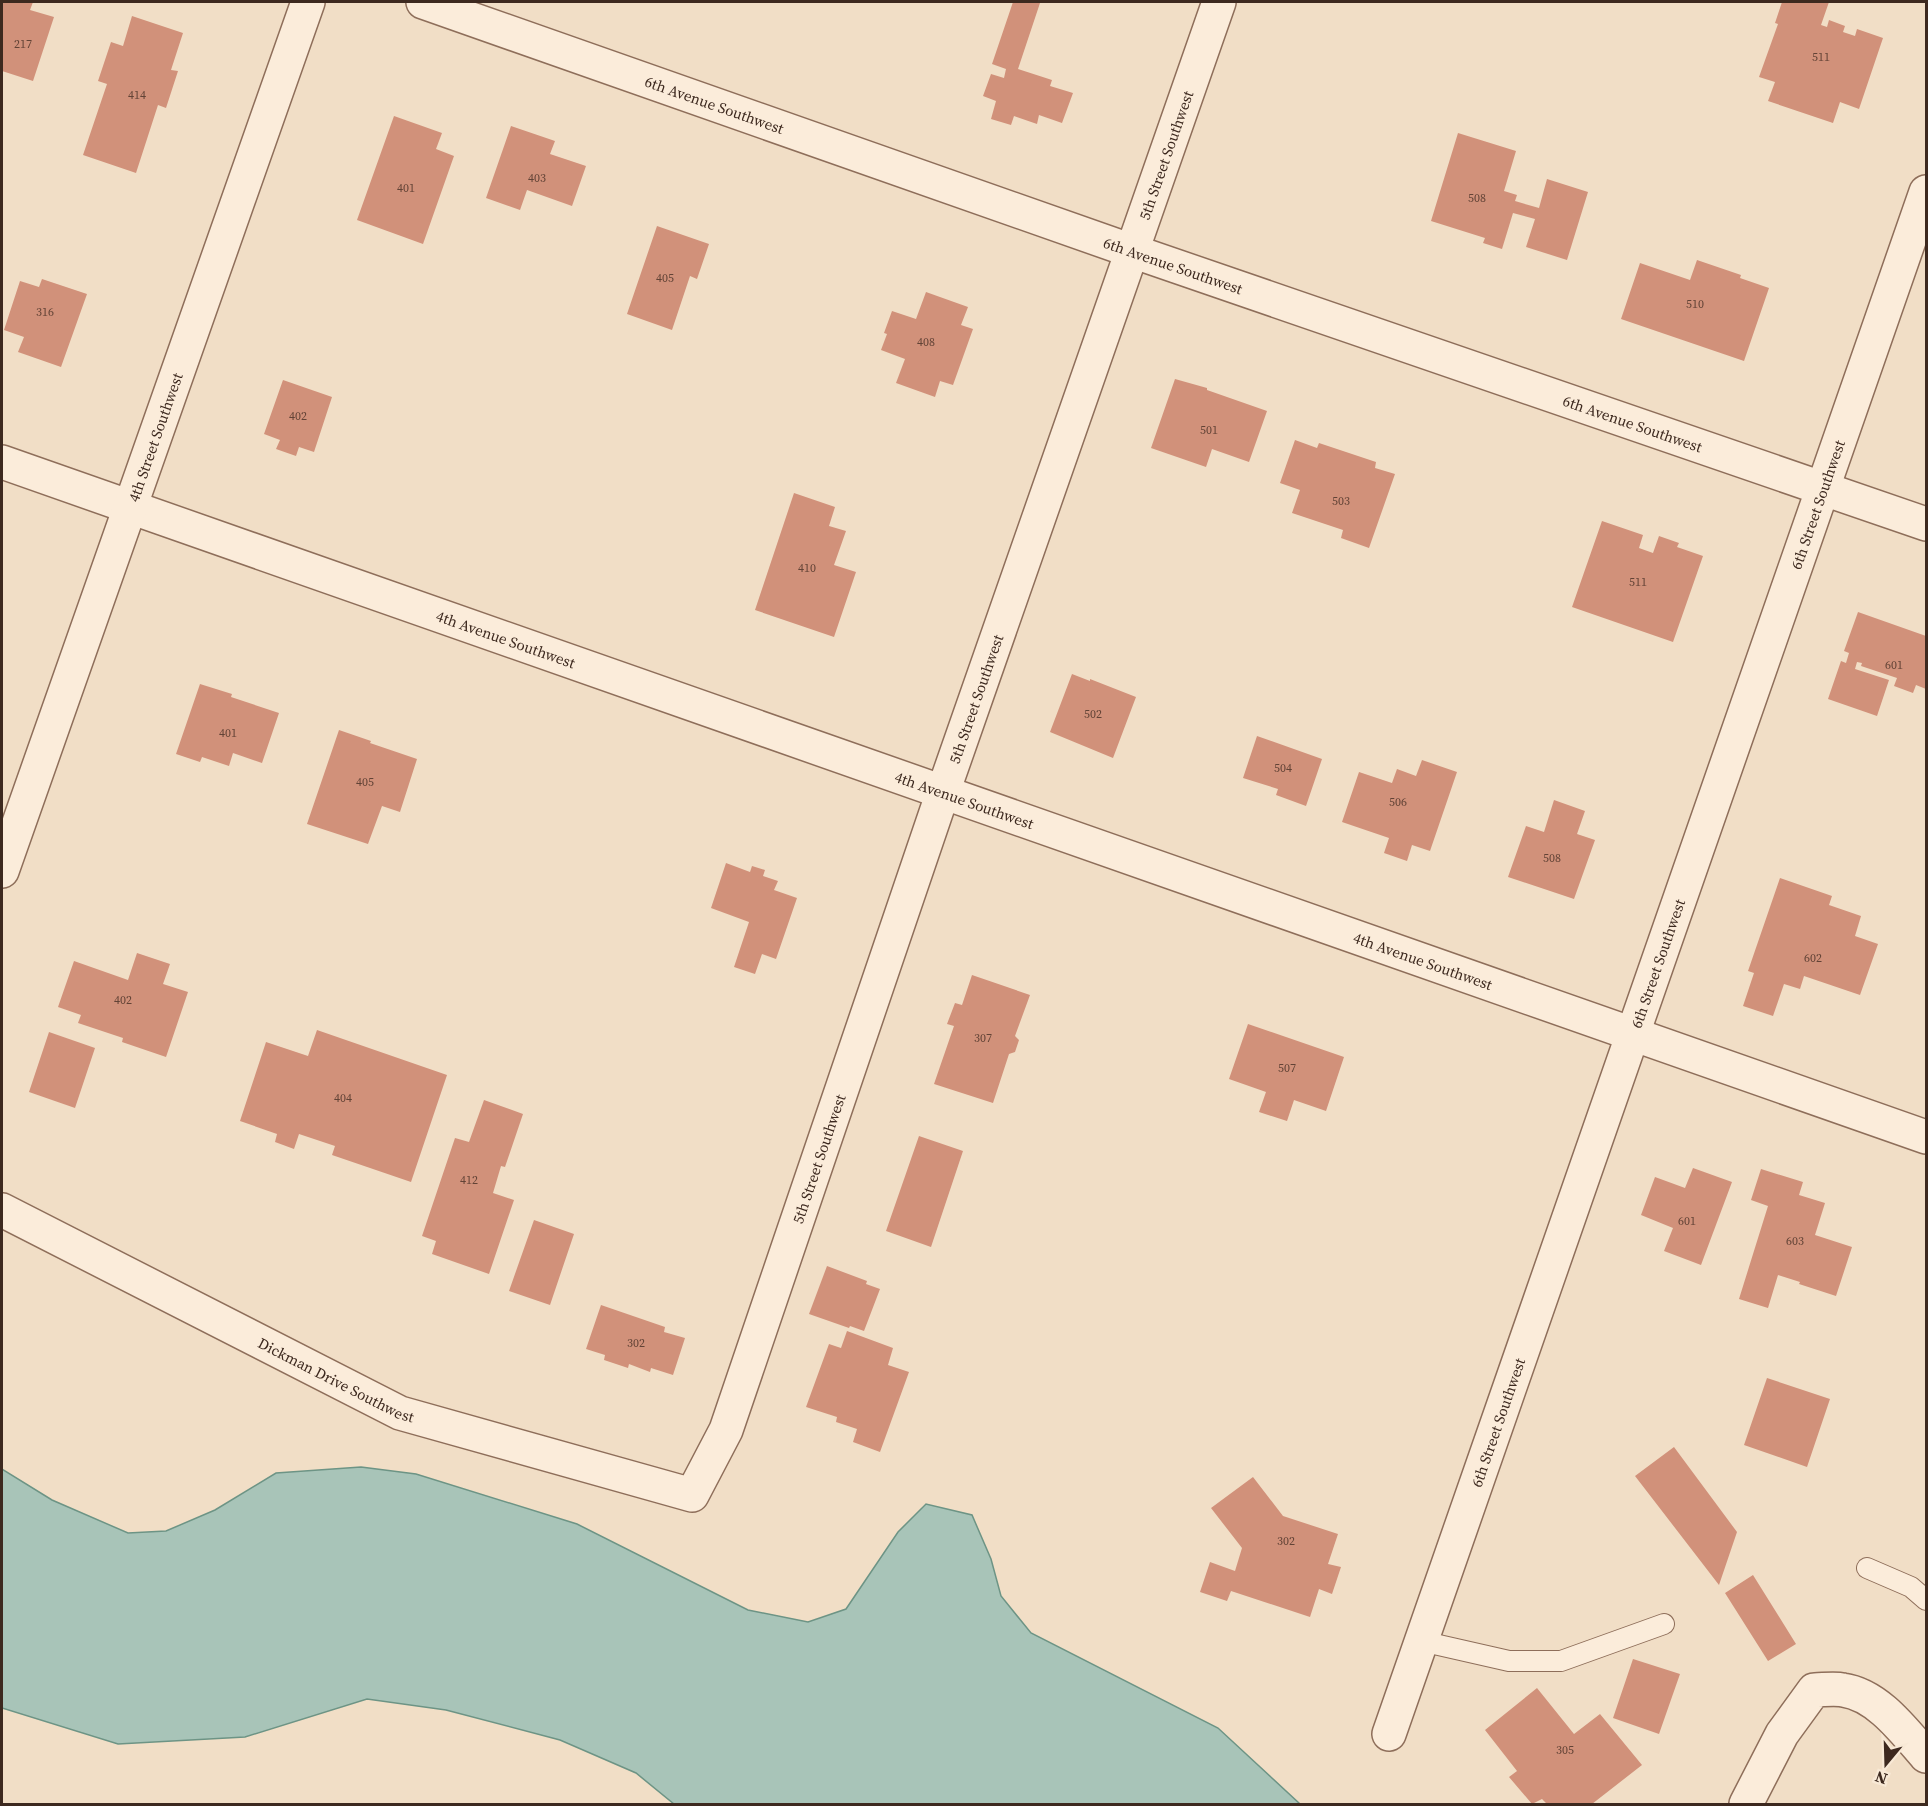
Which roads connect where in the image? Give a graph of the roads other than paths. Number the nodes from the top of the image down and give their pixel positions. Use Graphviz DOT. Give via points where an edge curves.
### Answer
graph roads {
  1 [pos="308,2"];
  2 [pos="423,2"];
  3 [pos="1219,2"];
  4 [pos="1926,192"];
  5 [pos="1132,250"];
  6 [pos="2,462"];
  7 [pos="1822,488"];
  8 [pos="131,507"];
  9 [pos="1926,524"];
  10 [pos="943,792"];
  11 [pos="2,872"];
  12 [pos="1632,1032"];
  13 [pos="1926,1137"];
  14 [pos="2,1210"];
  15 [pos="692,1495"];
  16 [pos="1867,1568"];
  17 [pos="1926,1600"];
  18 [pos="1664,1624"];
  19 [pos="1421,1641"];
  20 [pos="1389,1734"];
  21 [pos="1926,1756"];
  22 [pos="1746,1804"];
  1 -- 8 [label="street, 4th Street Southwest"];
  2 -- 5 [label="street, 6th Avenue Southwest"];
  3 -- 5 [label="street, 5th Street Southwest"];
  4 -- 7 [label="street, 6th Street Southwest"];
  5 -- 7 [label="street, 6th Avenue Southwest"];
  5 -- 10 [label="street, 5th Street Southwest"];
  6 -- 8 [label="street, 4th Avenue Southwest"];
  7 -- 9 [label="street, 6th Avenue Southwest"];
  7 -- 12 [label="street, 6th Street Southwest"];
  8 -- 10 [label="street, 4th Avenue Southwest"];
  8 -- 11 [label="street, 4th Street Southwest"];
  10 -- 12 [label="street, 4th Avenue Southwest"];
  10 -- 15 [label="street, 5th Street Southwest" via="726,1430"];
  12 -- 13 [label="street, 4th Avenue Southwest"];
  12 -- 19 [label="street, 6th Street Southwest"];
  14 -- 15 [label="street, Dickman Drive Southwest" via="400,1413"];
  16 -- 17 [label="lane" via="1911,1587"];
  18 -- 19 [label="lane" via="1561,1661 1509,1661"];
  19 -- 20 [label="street, 6th Street Southwest"];
  21 -- 22 [label="street" via="1887,1713 1864,1697 1843,1690 1814,1690 1782,1734"];
}
